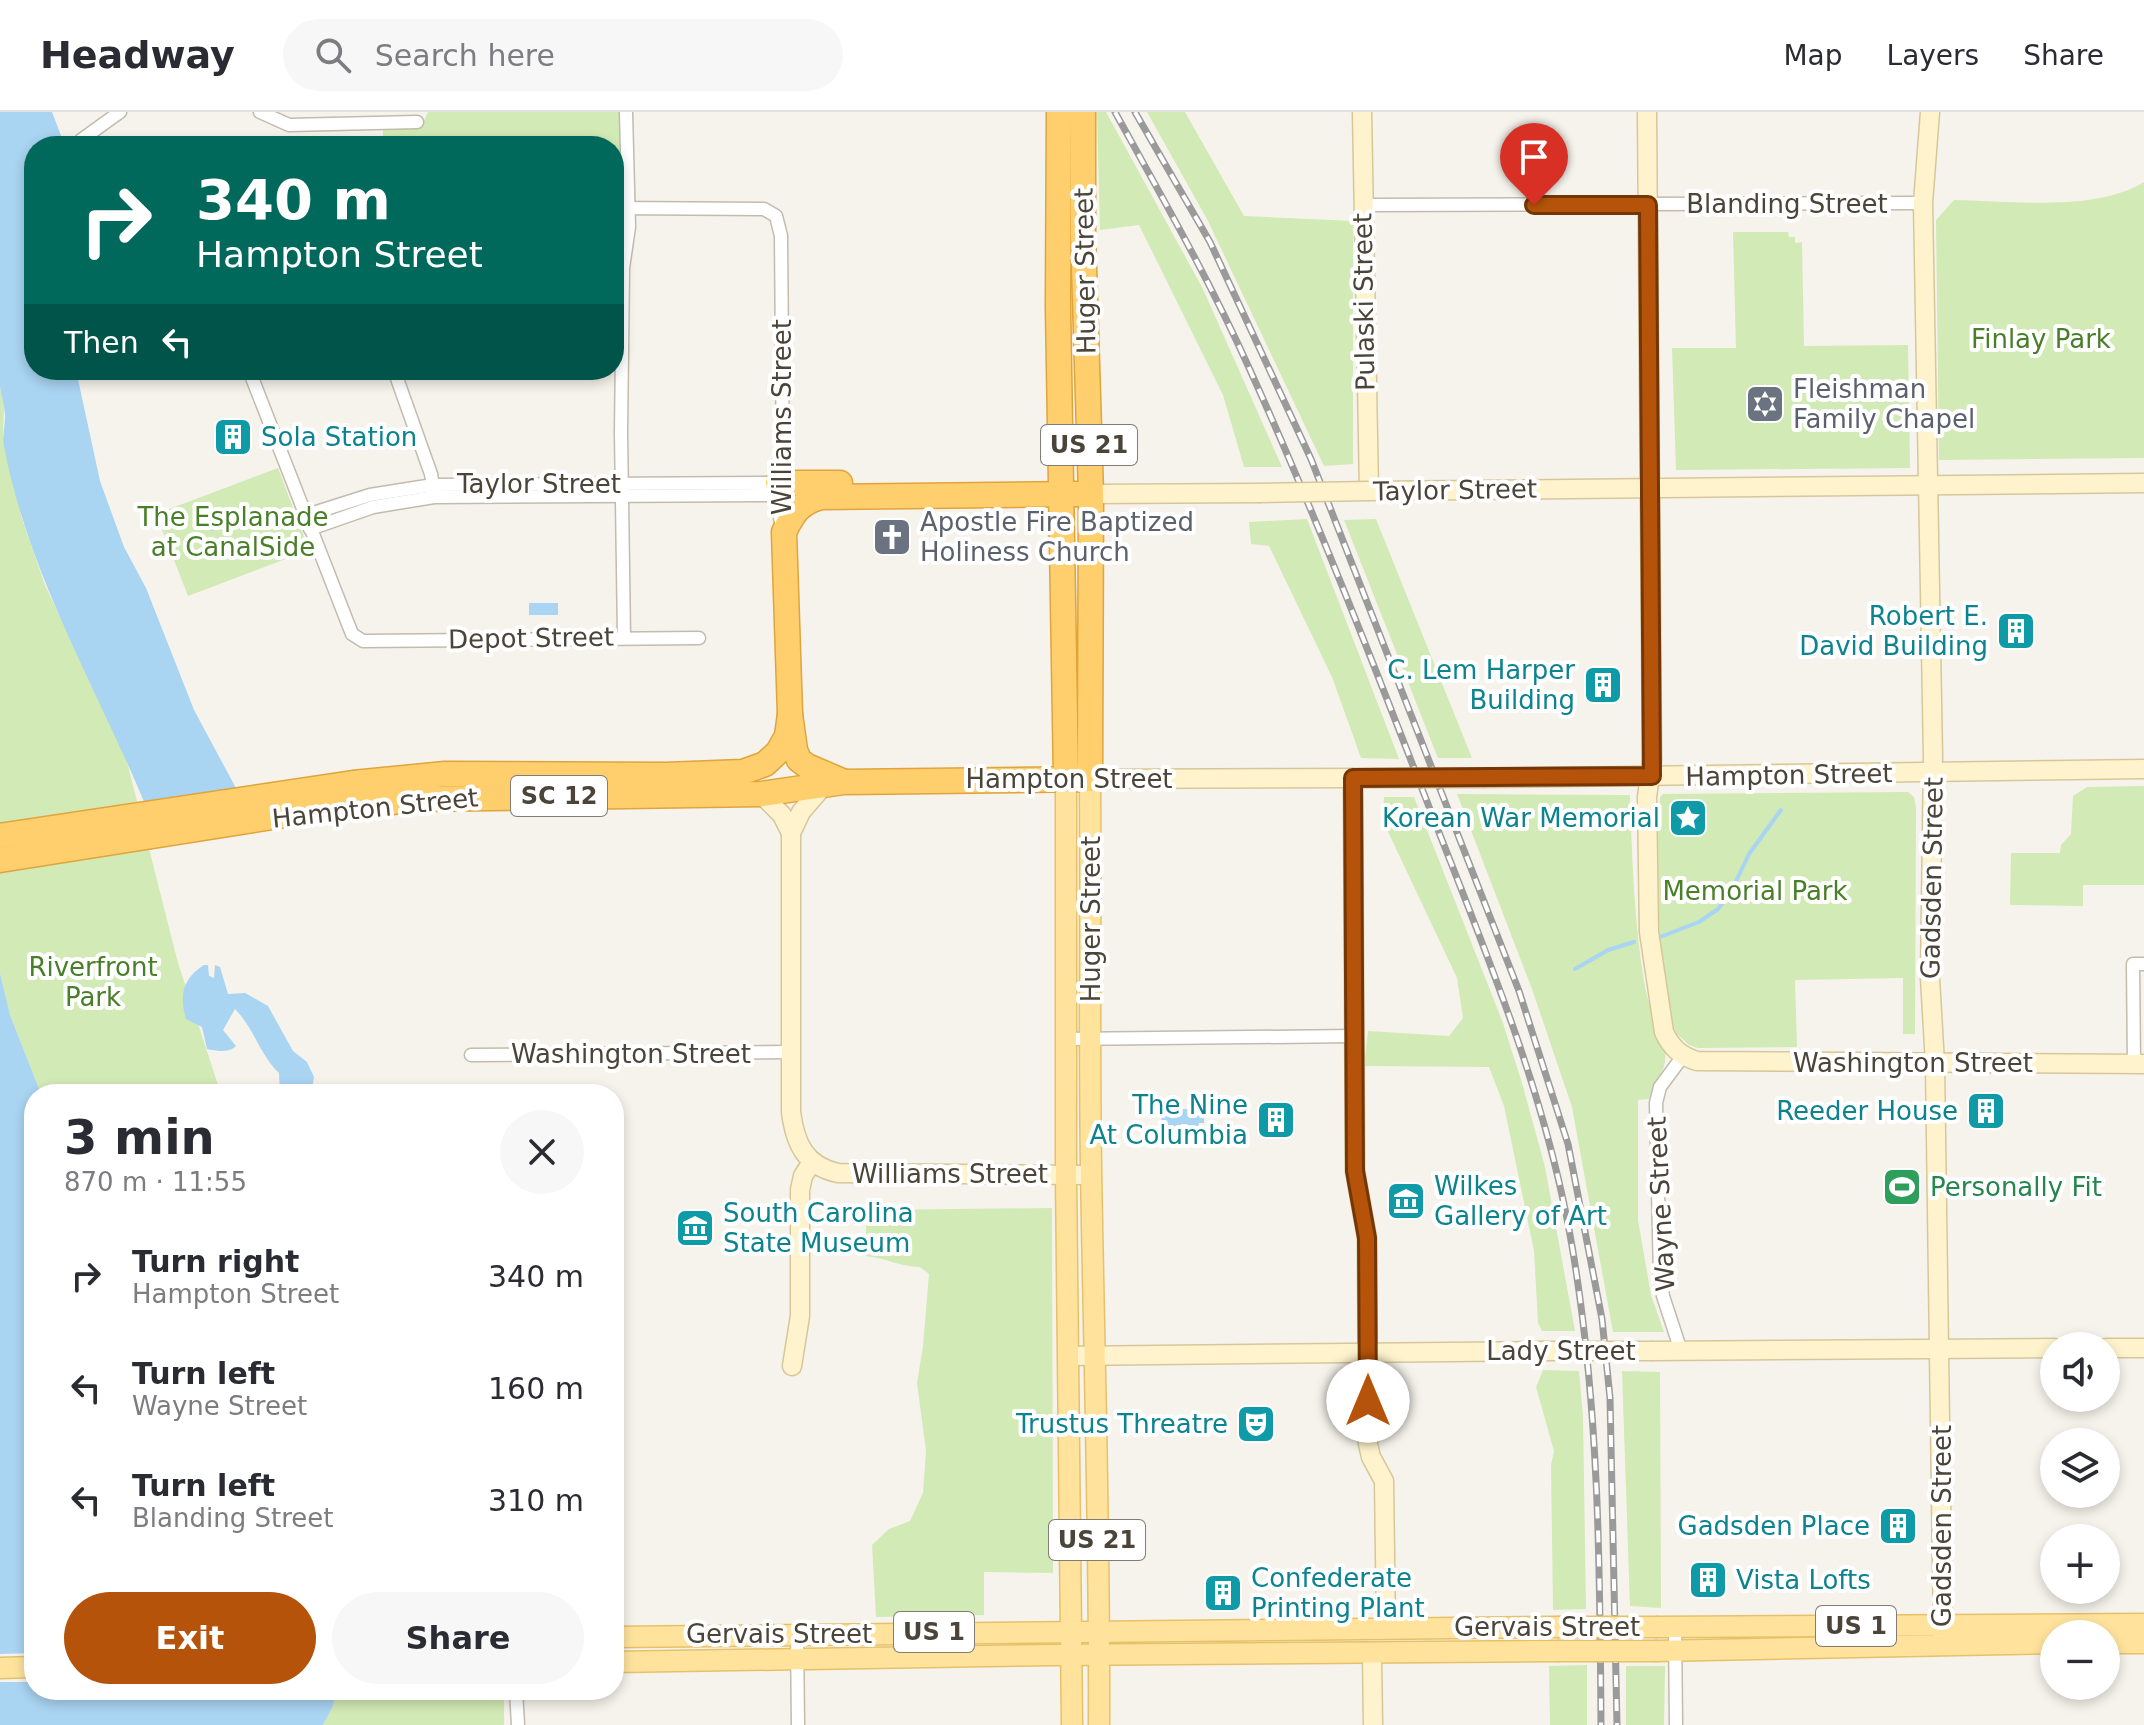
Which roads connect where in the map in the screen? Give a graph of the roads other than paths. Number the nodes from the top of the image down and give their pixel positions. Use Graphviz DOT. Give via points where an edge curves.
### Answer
graph roads {
  1 [pos="120,112"];
  2 [pos="260,112"];
  3 [pos="626,112"];
  4 [pos="1059,112"];
  5 [pos="1083,112"];
  6 [pos="1362,112"];
  7 [pos="1647,112"];
  8 [pos="1930,112"];
  9 [pos="417,122"];
  10 [pos="87,136"];
  11 [pos="1923,203"];
  12 [pos="1362,205"];
  13 [pos="1648,205"];
  14 [pos="624,208"];
  15 [pos="628,208"];
  16 [pos="624,261"];
  17 [pos="253,380"];
  18 [pos="398,380"];
  19 [pos="623,380"];
  20 [pos="2144,483"];
  21 [pos="1929,484"];
  22 [pos="778,489"];
  23 [pos="1649,489"];
  24 [pos="623,490"];
  25 [pos="434,491"];
  26 [pos="1369,491"];
  27 [pos="1062,494"];
  28 [pos="1091,494"];
  29 [pos="888,496"];
  30 [pos="304,516"];
  31 [pos="310,529"];
  32 [pos="784,532"];
  33 [pos="624,637"];
  34 [pos="699,638"];
  35 [pos="790,714"];
  36 [pos="2144,769"];
  37 [pos="1933,773"];
  38 [pos="1652,776"];
  39 [pos="1353,778"];
  40 [pos="1078,779"];
  41 [pos="835,783"];
  42 [pos="356,794"];
  43 [pos="761,794"];
  44 [pos="791,833"];
  45 [pos="0,836"];
  46 [pos="0,860"];
  47 [pos="2138,964"];
  48 [pos="1355,1036"];
  49 [pos="1065,1039"];
  50 [pos="1091,1039"];
  51 [pos="790,1052"];
  52 [pos="471,1055"];
  53 [pos="1683,1056"];
  54 [pos="1935,1064"];
  55 [pos="2139,1064"];
  56 [pos="812,1162"];
  57 [pos="1066,1175"];
  58 [pos="1091,1175"];
  59 [pos="2040,1348"];
  60 [pos="2120,1348"];
  61 [pos="2144,1348"];
  62 [pos="1940,1349"];
  63 [pos="1681,1351"];
  64 [pos="1368,1353"];
  65 [pos="1068,1356"];
  66 [pos="1097,1356"];
  67 [pos="792,1366"];
  68 [pos="2144,1624"];
  69 [pos="1433,1627"];
  70 [pos="1667,1627"];
  71 [pos="1386,1628"];
  72 [pos="1071,1631"];
  73 [pos="1099,1631"];
  74 [pos="797,1634"];
  75 [pos="1943,1635"];
  76 [pos="624,1637"];
  77 [pos="2040,1642"];
  78 [pos="2120,1643"];
  79 [pos="2144,1643"];
  80 [pos="1666,1651"];
  81 [pos="1372,1653"];
  82 [pos="1100,1654"];
  83 [pos="1071,1655"];
  84 [pos="797,1659"];
  85 [pos="624,1662"];
  86 [pos="24,1667"];
  87 [pos="0,1668"];
  88 [pos="517,1700"];
  89 [pos="518,1725"];
  90 [pos="798,1725"];
  91 [pos="1072,1725"];
  92 [pos="1099,1725"];
  93 [pos="1373,1725"];
  94 [pos="1676,1725"];
  1 -- 10 [label="street"];
  2 -- 9 [label="street" via="289,125"];
  3 -- 15 [label="street"];
  4 -- 27 [label="highway, Huger Street / US 21"];
  5 -- 28 [label="highway, Huger Street / US 21"];
  6 -- 12 [label="street, Pulaski Street"];
  7 -- 13 [label="street"];
  8 -- 11 [label="street, Gadsden Street"];
  11 -- 13 [label="street, Blanding Street"];
  11 -- 21 [label="street, Gadsden Street"];
  12 -- 13 [label="street, Blanding Street"];
  12 -- 26 [label="street, Pulaski Street"];
  13 -- 23 [label="street"];
  14 -- 15 [label="street"];
  15 -- 16 [label="street"];
  15 -- 22 [label="street, Williams Street" via="764,209 776,216 781,236 783,472"];
  17 -- 30 [label="street"];
  18 -- 25 [label="street"];
  19 -- 24 [label="street"];
  20 -- 21 [label="street, Taylor Street"];
  21 -- 23 [label="street, Taylor Street"];
  21 -- 37 [label="street, Gadsden Street"];
  22 -- 24 [label="street, Taylor Street"];
  22 -- 29 [label="highway" via="846,483"];
  22 -- 32 [label="street, Williams Street"];
  23 -- 26 [label="street, Taylor Street"];
  23 -- 38 [label="street"];
  24 -- 25 [label="street, Taylor Street"];
  24 -- 33 [label="street"];
  25 -- 30 [label="street, Taylor Street" via="370,495"];
  25 -- 31 [label="street, Taylor Street"];
  26 -- 28 [label="street, Taylor Street, bridge"];
  27 -- 28 [label="highway, Taylor Street"];
  27 -- 29 [label="highway, Taylor Street"];
  27 -- 40 [label="highway, Huger Street / US 21"];
  28 -- 40 [label="highway, Huger Street / US 21"];
  29 -- 32 [label="highway, Taylor Street" via="813,499 801,505"];
  30 -- 31 [label="street"];
  31 -- 33 [label="street, Depot Street" via="352,634 363,641"];
  32 -- 35 [label="highway, Williams Street / SC 12"];
  33 -- 34 [label="street, Depot Street"];
  35 -- 41 [label="highway" via="799,760"];
  35 -- 42 [label="highway, Hampton Street / SC 12" via="778,752 743,772 445,774"];
  36 -- 37 [label="street, Hampton Street / SC 12"];
  37 -- 38 [label="street, Hampton Street / SC 12"];
  37 -- 54 [label="street, Gadsden Street" via="1930,943"];
  38 -- 39 [label="street, Hampton Street / SC 12, bridge"];
  38 -- 53 [label="street" via="1647,797 1649,932 1664,1032"];
  39 -- 40 [label="street, Hampton Street / SC 12"];
  39 -- 48 [label="street"];
  40 -- 41 [label="highway, Hampton Street / SC 12"];
  40 -- 49 [label="main road, Huger Street / US 21"];
  40 -- 50 [label="main road, Huger Street / US 21"];
  41 -- 43 [label="highway, Hampton Street / SC 12"];
  41 -- 44 [label="street" via="801,812"];
  42 -- 43 [label="highway, Hampton Street / SC 12" via="417,799"];
  42 -- 45 [label="highway, Hampton Street / SC 12"];
  42 -- 46 [label="highway, Hampton Street / SC 12"];
  43 -- 44 [label="street"];
  44 -- 51 [label="street"];
  47 -- 55 [label="street"];
  48 -- 50 [label="street"];
  48 -- 64 [label="street" via="1355,1171 1367,1238"];
  49 -- 50 [label="street"];
  49 -- 57 [label="main road, Huger Street / US 21"];
  50 -- 58 [label="main road, Huger Street / US 21"];
  51 -- 52 [label="street, Washington Street"];
  51 -- 56 [label="street" via="795,1133"];
  53 -- 54 [label="street, Washington Street" via="1697,1061"];
  53 -- 63 [label="street, Wayne Street" via="1660,1087 1656,1103 1660,1278"];
  54 -- 55 [label="street, Washington Street"];
  54 -- 62 [label="street, Gadsden Street"];
  56 -- 57 [label="street, Williams Street" via="838,1173"];
  56 -- 67 [label="street" via="799,1198 800,1316"];
  57 -- 58 [label="street, Williams Street"];
  57 -- 65 [label="main road, Huger Street / US 21"];
  58 -- 66 [label="main road, Huger Street / US 21"];
  59 -- 62 [label="street, Lady Street"];
  60 -- 61 [label="street"];
  62 -- 63 [label="street, Lady Street"];
  62 -- 75 [label="street, Gadsden Street"];
  63 -- 64 [label="street, Lady Street, bridge"];
  64 -- 66 [label="street, Lady Street"];
  64 -- 71 [label="street" via="1368,1444 1384,1481"];
  65 -- 66 [label="street, Lady Street"];
  65 -- 72 [label="main road, Huger Street / US 21"];
  66 -- 73 [label="main road, Huger Street / US 21"];
  68 -- 75 [label="main road, Gervais Street / US 1"];
  69 -- 70 [label="main road, Gervais Street / US 1, bridge"];
  69 -- 71 [label="main road, Gervais Street / US 1"];
  69 -- 81 [label="main road" via="1424,1637 1381,1641"];
  70 -- 75 [label="main road, Gervais Street / US 1"];
  70 -- 80 [label="street"];
  71 -- 73 [label="main road, Gervais Street / US 1"];
  72 -- 73 [label="main road, Gervais Street / US 1"];
  72 -- 74 [label="main road, Gervais Street / US 1"];
  72 -- 83 [label="main road, Huger Street / US 21"];
  73 -- 82 [label="main road, Huger Street / US 21"];
  74 -- 76 [label="main road, Gervais Street / US 1"];
  74 -- 84 [label="street"];
  75 -- 77 [label="main road, Gervais Street"];
  75 -- 80 [label="main road, Gervais Street"];
  78 -- 79 [label="main road"];
  80 -- 81 [label="main road, Gervais Street, bridge"];
  80 -- 94 [label="street"];
  81 -- 82 [label="main road, Gervais Street"];
  81 -- 93 [label="street"];
  82 -- 83 [label="main road, Gervais Street"];
  82 -- 92 [label="main road, Huger Street / US 21"];
  83 -- 84 [label="main road, Gervais Street"];
  83 -- 91 [label="main road, Huger Street / US 21"];
  84 -- 85 [label="main road, Gervais Street"];
  84 -- 90 [label="street"];
  86 -- 87 [label="main road"];
  88 -- 89 [label="street"];
}
